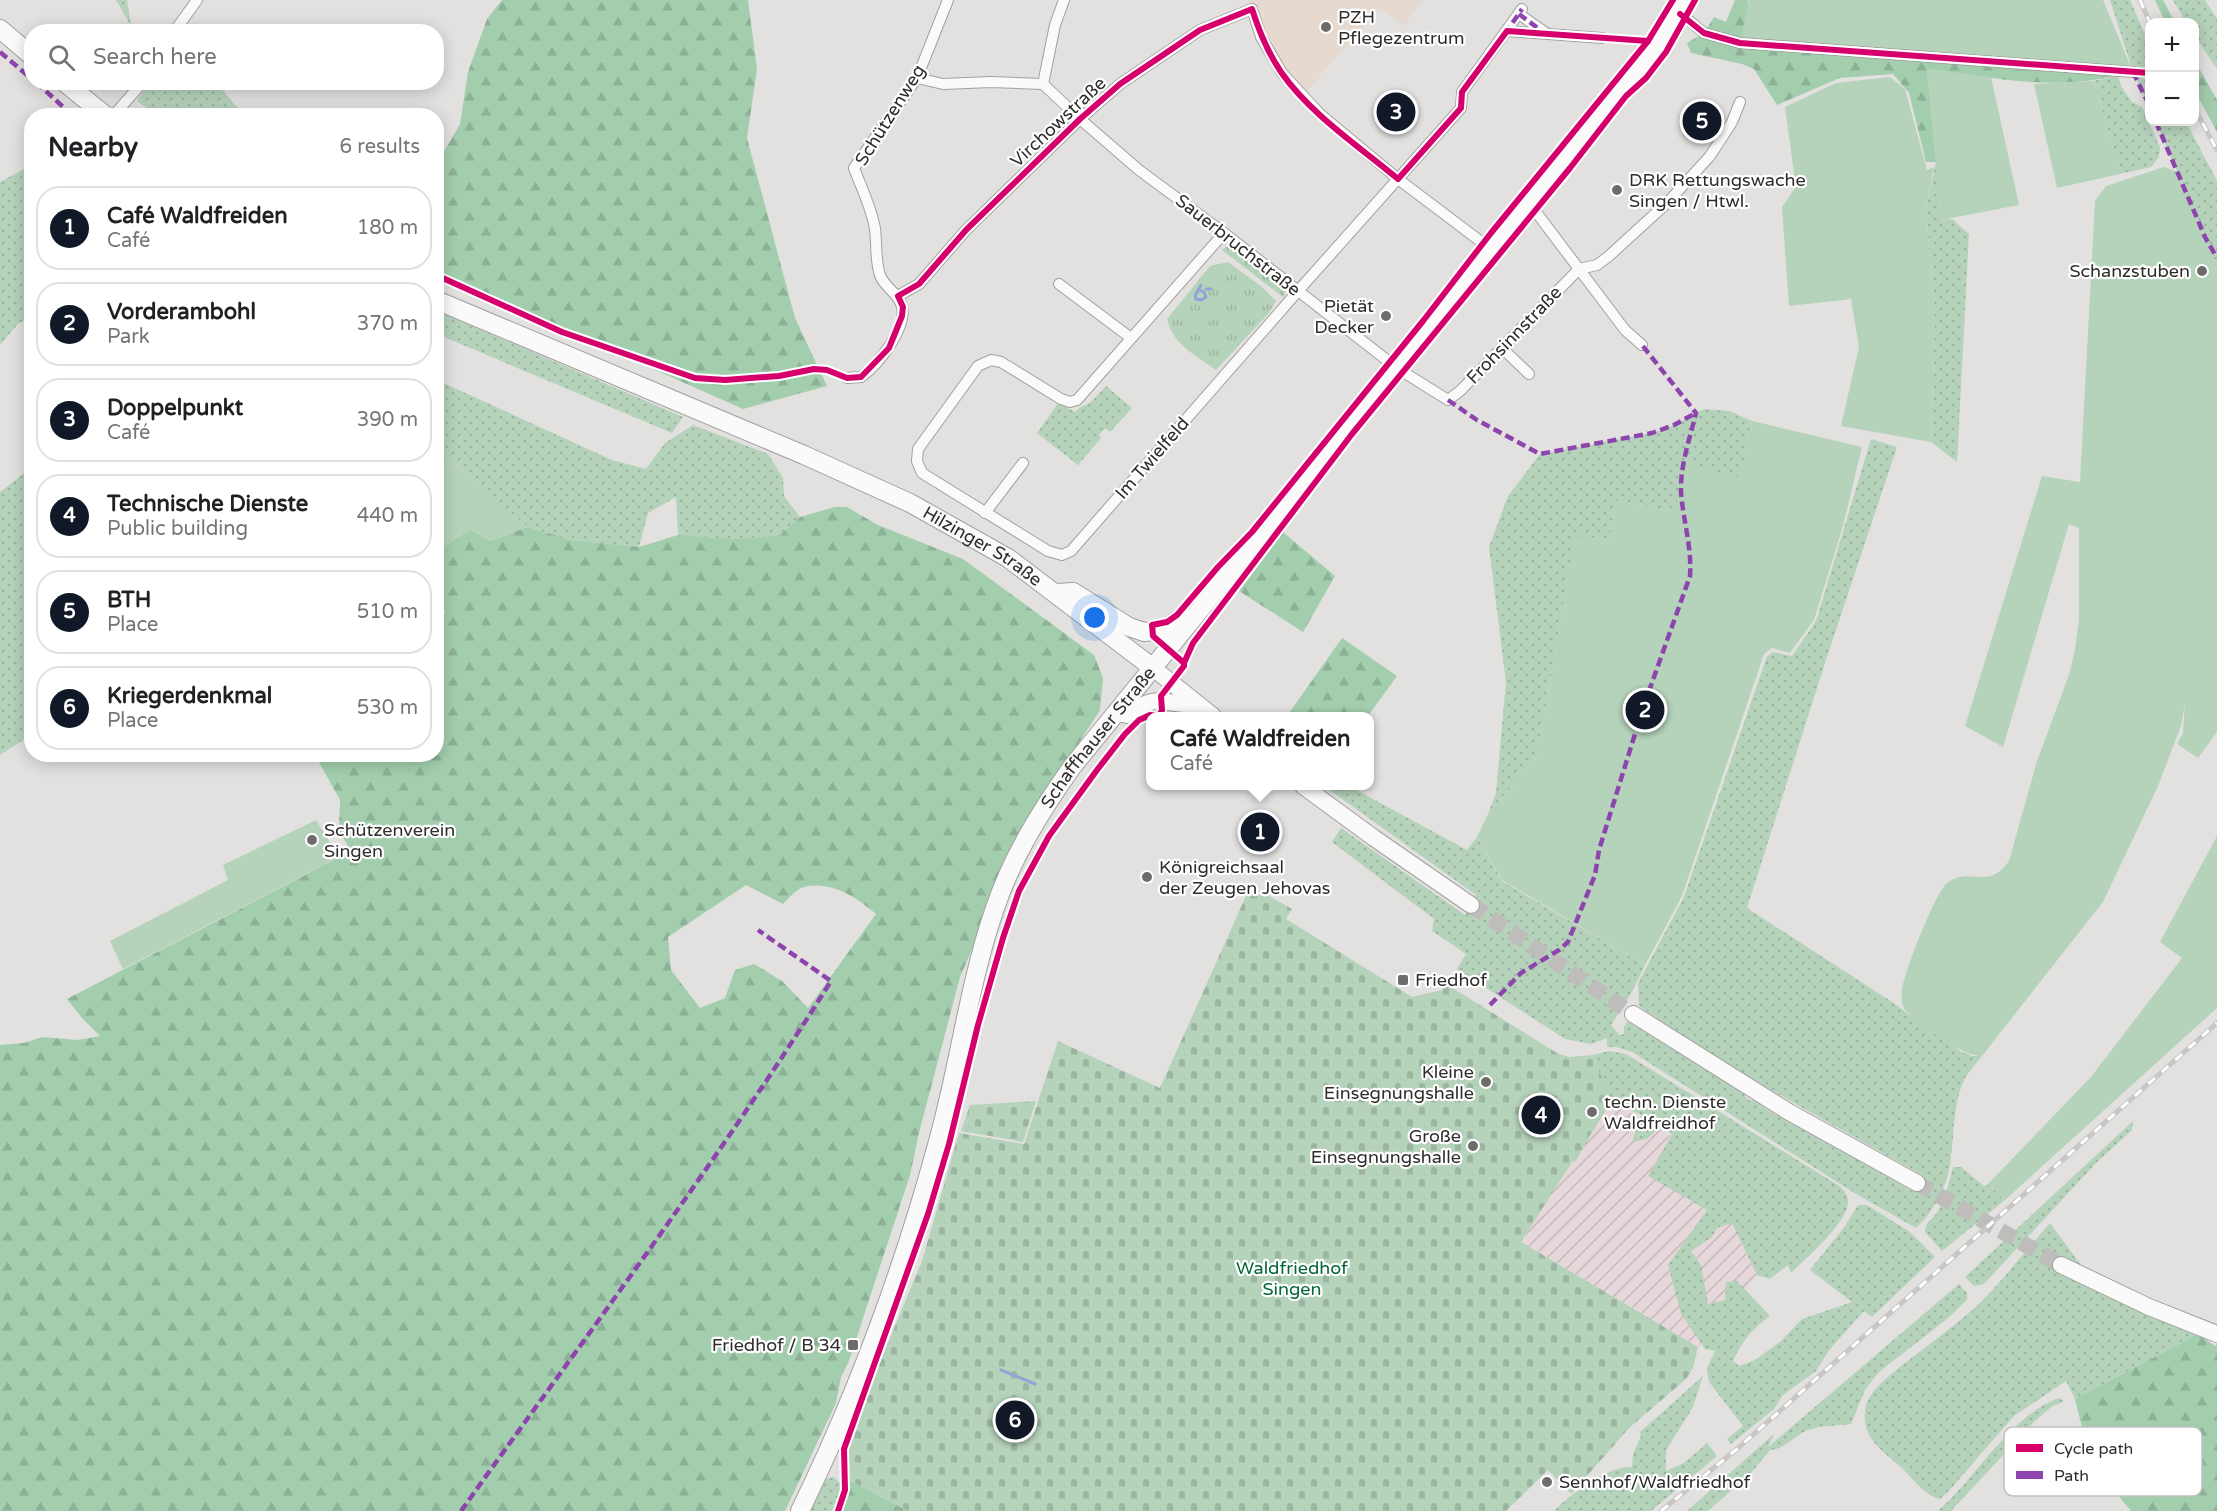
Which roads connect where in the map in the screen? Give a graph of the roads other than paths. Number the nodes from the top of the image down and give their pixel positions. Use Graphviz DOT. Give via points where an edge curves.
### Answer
graph roads {
  1 [pos="197,0"];
  2 [pos="948,0"];
  3 [pos="1064,0"];
  4 [pos="1250,4"];
  5 [pos="1685,9"];
  6 [pos="180,24"];
  7 [pos="0,29"];
  8 [pos="1508,31"];
  9 [pos="1547,34"];
  10 [pos="1602,38"];
  11 [pos="24,49"];
  12 [pos="2133,72"];
  13 [pos="917,78"];
  14 [pos="1043,84"];
  15 [pos="74,90"];
  16 [pos="136,90"];
  17 [pos="1740,102"];
  18 [pos="96,108"];
  19 [pos="120,108"];
  20 [pos="1080,119"];
  21 [pos="1398,179"];
  22 [pos="1530,204"];
  23 [pos="1224,232"];
  24 [pos="1492,250"];
  25 [pos="1579,269"];
  26 [pos="1059,284"];
  27 [pos="1298,291"];
  28 [pos="898,296"];
  29 [pos="444,303"];
  30 [pos="1131,338"];
  31 [pos="1642,345"];
  32 [pos="1502,348"];
  33 [pos="1397,368"];
  34 [pos="1529,374"];
  35 [pos="847,378"];
  36 [pos="1448,400"];
  37 [pos="1023,463"];
  38 [pos="985,513"];
  39 [pos="1055,594"];
  40 [pos="1195,617"];
  41 [pos="1153,668"];
  42 [pos="1197,704"];
  43 [pos="1207,712"];
  44 [pos="1115,713"];
  45 [pos="1308,790"];
  46 [pos="1471,905"];
  47 [pos="1633,1014"];
  48 [pos="1917,1183"];
  49 [pos="2061,1265"];
  50 [pos="2217,1334"];
  51 [pos="800,1511"];
  1 -- 6 [label="street"];
  2 -- 13 [label="street, Schützenweg"];
  3 -- 14 [label="street"];
  4 -- 20 [label="street, Virchowstraße" via="1169,50 1120,84"];
  4 -- 21 [label="street, Virchowstraße" via="1261,38 1282,73 1320,114"];
  5 -- 12 [label="street" via="1704,33 1740,43"];
  5 -- 22 [label="main road, Schaffhauser Straße"];
  7 -- 11 [label="main road"];
  8 -- 9 [label="street"];
  8 -- 9 [label="street, Im Twielfeld" via="1520,12"];
  8 -- 21 [label="street, Im Twielfeld" via="1462,92 1461,108"];
  9 -- 10 [label="street"];
  13 -- 14 [label="street" via="943,84"];
  13 -- 28 [label="street, Schützenweg" via="854,168 875,227 879,273"];
  14 -- 20 [label="street, Sauerbruchstraße"];
  15 -- 18 [label="main road"];
  16 -- 19 [label="street"];
  17 -- 25 [label="street" via="1710,156 1668,202 1597,265"];
  20 -- 23 [label="street, Sauerbruchstraße" via="1139,170"];
  20 -- 28 [label="street, Virchowstraße" via="966,230 919,284"];
  21 -- 24 [label="street, Virchowstraße"];
  21 -- 27 [label="street, Im Twielfeld"];
  22 -- 24 [label="main road, Schaffhauser Straße"];
  22 -- 25 [label="street"];
  23 -- 27 [label="street, Sauerbruchstraße"];
  23 -- 30 [label="street, Im Twielfeld"];
  24 -- 33 [label="main road, Schaffhauser Straße"];
  25 -- 31 [label="street" via="1625,330"];
  25 -- 32 [label="street, Frohsinnstraße"];
  26 -- 30 [label="street"];
  27 -- 33 [label="street, Sauerbruchstraße"];
  27 -- 38 [label="street, Im Twielfeld" via="1071,551 1062,555 1048,551"];
  28 -- 35 [label="street" via="902,316 890,348 861,377"];
  29 -- 39 [label="main road, Hilzinger Straße" via="903,499 1008,558"];
  30 -- 38 [label="street, Im Twielfeld" via="1081,397 1070,402 1001,362 985,361 978,366 918,450 917,461 922,473"];
  32 -- 34 [label="street"];
  32 -- 36 [label="street, Frohsinnstraße"];
  33 -- 36 [label="street, Sauerbruchstraße"];
  33 -- 40 [label="main road, Schaffhauser Straße"];
  37 -- 38 [label="street"];
  39 -- 40 [label="main road" via="1072,592 1128,627 1144,632 1164,630 1177,621"];
  39 -- 41 [label="main road, Hilzinger Straße"];
  40 -- 41 [label="main road, Schaffhauser Straße"];
  41 -- 42 [label="main road"];
  41 -- 44 [label="main road, Schaffhauser Straße"];
  42 -- 43 [label="main road"];
  42 -- 44 [label="main road" via="1150,701 1129,715"];
  44 -- 51 [label="main road, Schaffhauser Straße" via="1051,796 1004,885 984,945 938,1143 915,1221 874,1338"];
  45 -- 46 [label="main road"];
  47 -- 48 [label="main road" via="1789,1112"];
  49 -- 50 [label="main road"];
}
